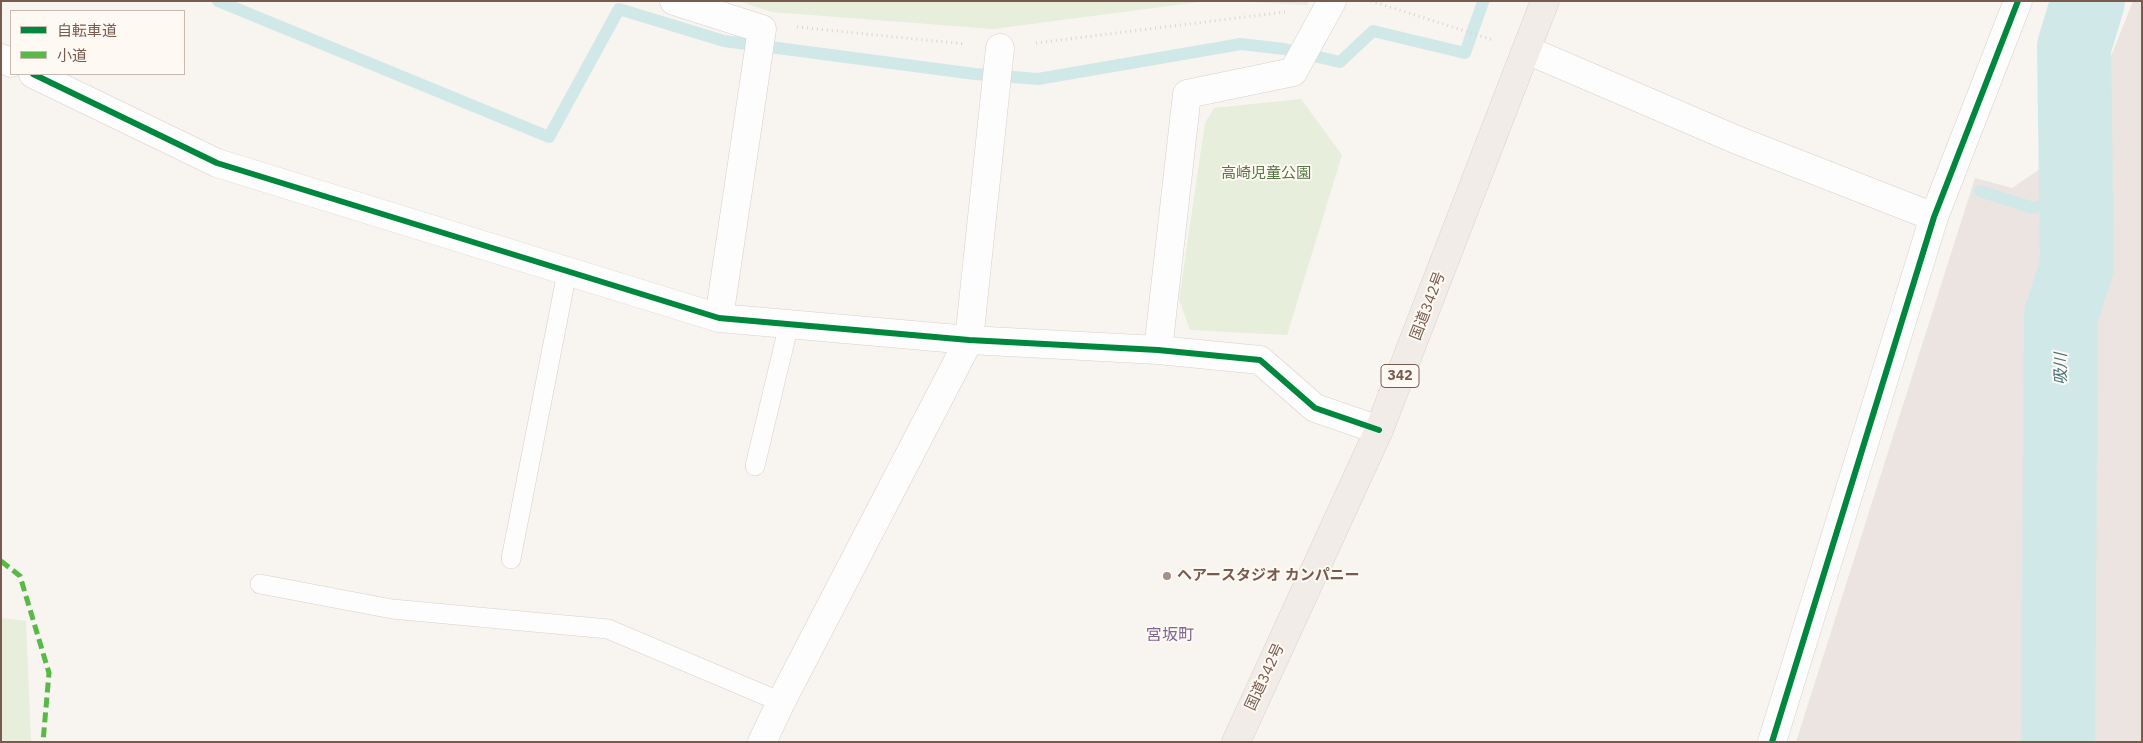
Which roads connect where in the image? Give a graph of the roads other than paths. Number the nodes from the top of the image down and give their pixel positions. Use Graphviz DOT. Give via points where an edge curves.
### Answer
graph roads {
  1 [pos="674,1"];
  2 [pos="1332,1"];
  3 [pos="1544,1"];
  4 [pos="2018,1"];
  5 [pos="1000,48"];
  6 [pos="1527,50"];
  7 [pos="35,75"];
  8 [pos="1934,217"];
  9 [pos="567,272"];
  10 [pos="719,318"];
  11 [pos="789,324"];
  12 [pos="969,340"];
  13 [pos="1158,350"];
  14 [pos="1379,430"];
  15 [pos="755,466"];
  16 [pos="511,559"];
  17 [pos="260,584"];
  18 [pos="781,702"];
  19 [pos="762,742"];
  20 [pos="1236,742"];
  21 [pos="1772,742"];
  1 -- 10 [label="street" via="762,29"];
  2 -- 13 [label="street" via="1293,72 1187,94"];
  3 -- 6 [label="highway, 国道342号 / 342"];
  4 -- 8 [label="street"];
  5 -- 12 [label="street"];
  6 -- 8 [label="street" via="1738,140"];
  6 -- 14 [label="highway, 国道342号 / 342"];
  7 -- 9 [label="street" via="217,163"];
  8 -- 21 [label="street"];
  9 -- 10 [label="street"];
  9 -- 16 [label="lane"];
  10 -- 11 [label="street"];
  11 -- 12 [label="street"];
  11 -- 15 [label="lane"];
  12 -- 13 [label="street"];
  12 -- 18 [label="street"];
  13 -- 14 [label="street" via="1260,360 1315,408"];
  14 -- 20 [label="highway, 国道342号 / 342"];
  17 -- 18 [label="lane" via="392,609 608,629"];
  18 -- 19 [label="street"];
}
